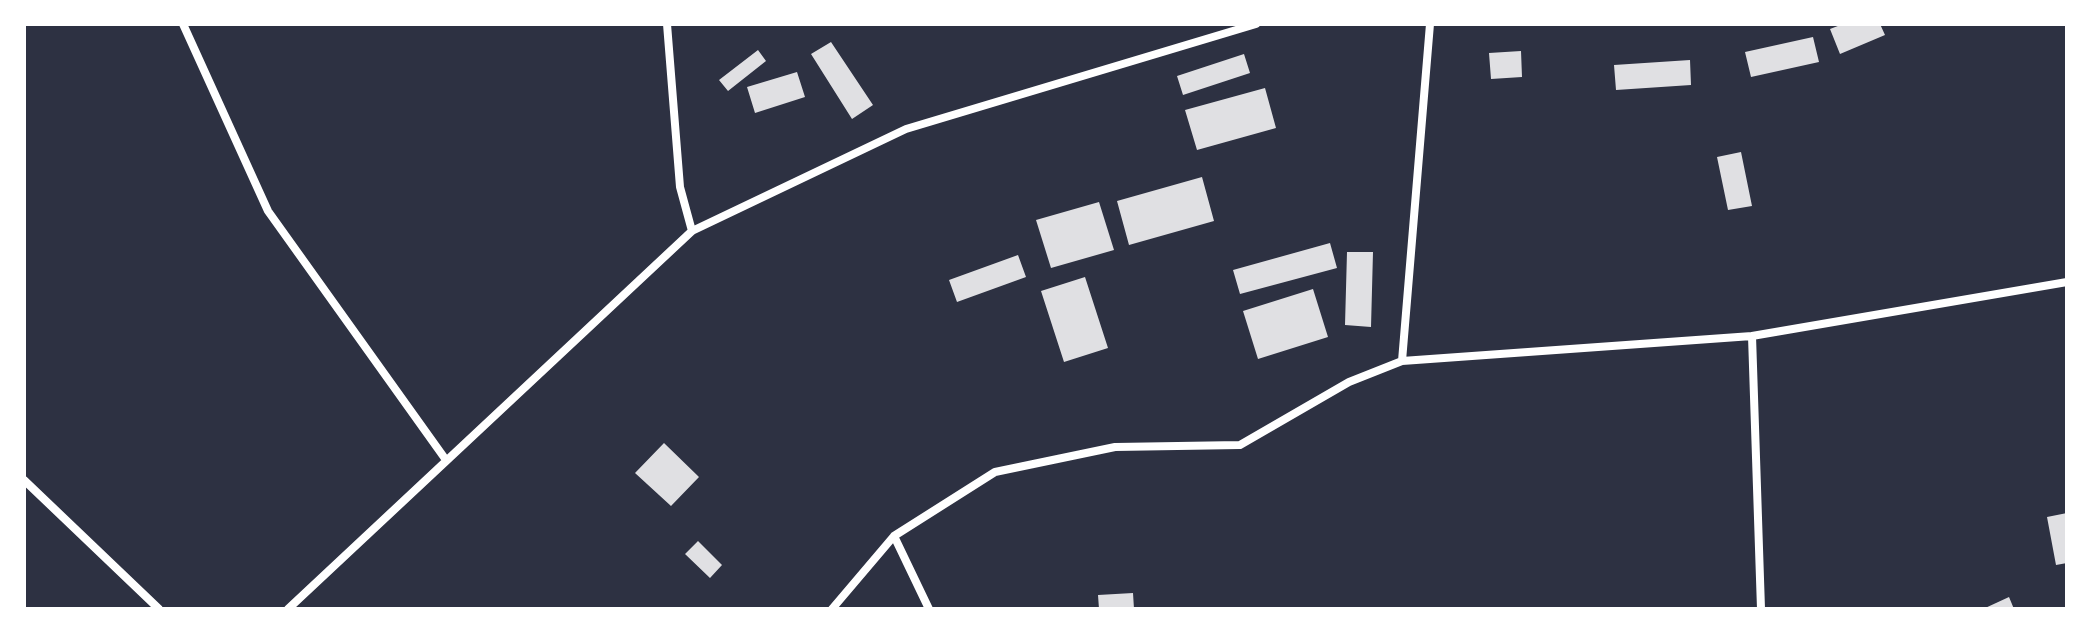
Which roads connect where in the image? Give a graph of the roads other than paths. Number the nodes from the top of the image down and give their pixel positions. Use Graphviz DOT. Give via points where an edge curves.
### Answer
graph roads {
  1 [pos="183,24"];
  2 [pos="667,24"];
  3 [pos="1256,24"];
  4 [pos="1430,24"];
  5 [pos="692,231"];
  6 [pos="2067,282"];
  7 [pos="1752,336"];
  8 [pos="1402,361"];
  9 [pos="446,460"];
  10 [pos="24,480"];
  11 [pos="894,536"];
  12 [pos="159,609"];
  13 [pos="288,609"];
  14 [pos="832,609"];
  15 [pos="929,609"];
  16 [pos="1761,609"];
  1 -- 9 [label="street" via="268,211"];
  2 -- 5 [label="street" via="680,187"];
  3 -- 5 [label="street" via="906,129"];
  4 -- 8 [label="street"];
  5 -- 9 [label="street"];
  6 -- 7 [label="street"];
  7 -- 8 [label="street"];
  7 -- 16 [label="street"];
  8 -- 11 [label="street" via="1349,382 1240,445 1115,447 995,472"];
  9 -- 13 [label="street"];
  10 -- 12 [label="street"];
  11 -- 14 [label="street"];
  11 -- 15 [label="street"];
}
